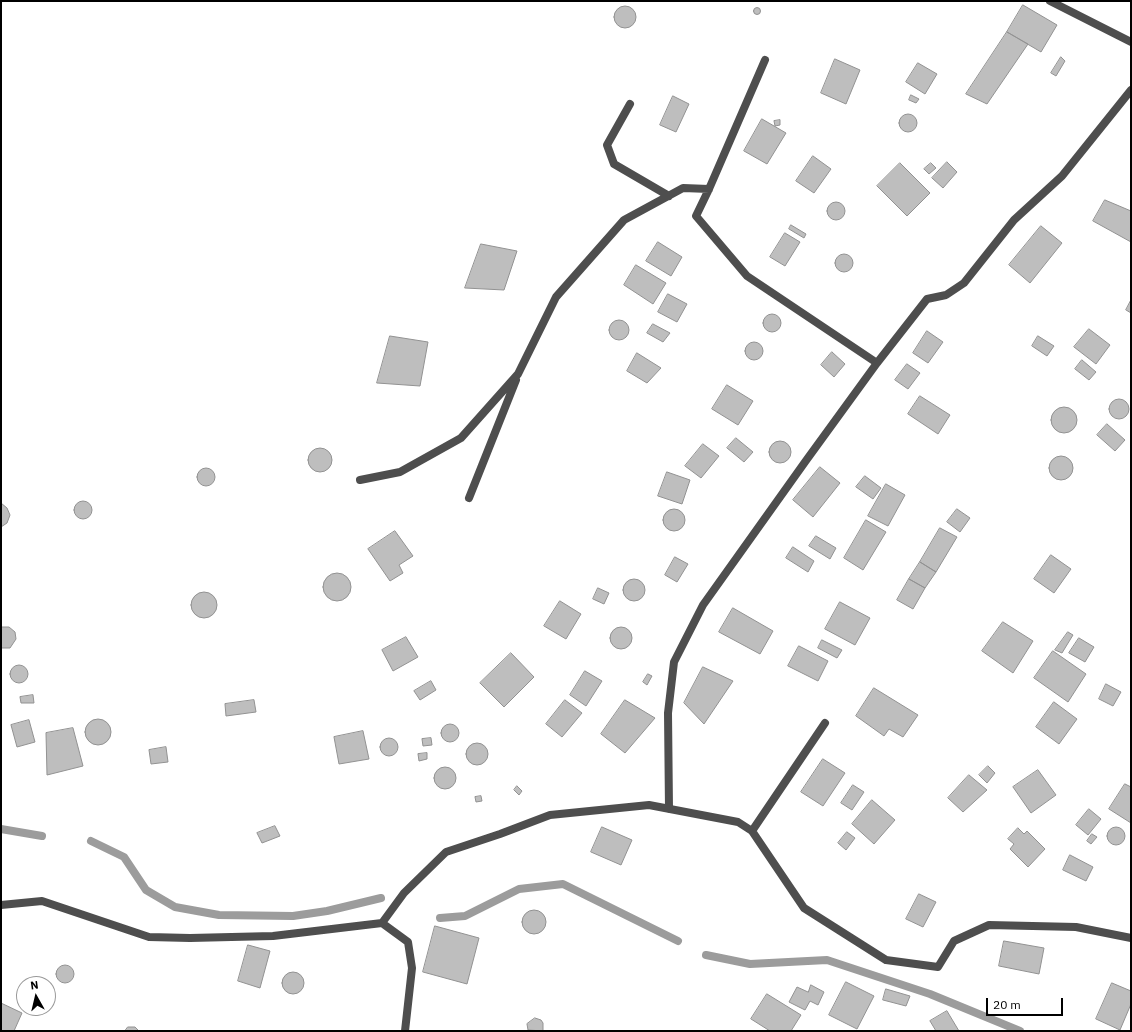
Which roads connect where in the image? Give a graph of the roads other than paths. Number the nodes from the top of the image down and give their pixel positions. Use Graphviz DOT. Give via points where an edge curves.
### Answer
graph roads {
  1 [pos="1050,1"];
  2 [pos="1131,42"];
  3 [pos="765,60"];
  4 [pos="1131,90"];
  5 [pos="630,104"];
  6 [pos="710,189"];
  7 [pos="669,196"];
  8 [pos="877,363"];
  9 [pos="518,374"];
  10 [pos="360,480"];
  11 [pos="468,498"];
  12 [pos="825,723"];
  13 [pos="669,809"];
  14 [pos="752,831"];
  15 [pos="1,905"];
  16 [pos="382,923"];
  17 [pos="1131,938"];
  18 [pos="406,1031"];
  1 -- 2 [label="street"];
  3 -- 6 [label="street"];
  4 -- 8 [label="street" via="1062,176 1014,220 964,283 946,295 927,299"];
  5 -- 7 [label="street" via="607,145 614,164"];
  6 -- 7 [label="street" via="684,188"];
  6 -- 8 [label="street" via="696,216 748,276"];
  7 -- 9 [label="street" via="624,220 556,297"];
  8 -- 13 [label="street" via="703,606 674,662 668,713"];
  9 -- 10 [label="street" via="461,438 400,472"];
  9 -- 11 [label="street"];
  12 -- 14 [label="street"];
  13 -- 14 [label="street" via="738,822"];
  13 -- 16 [label="street" via="649,805 550,815 446,852 404,893"];
  14 -- 17 [label="street" via="804,908 886,960 938,967 954,941 989,925 1076,927"];
  15 -- 16 [label="street" via="42,901 149,937 272,936"];
  16 -- 18 [label="street" via="408,942 412,968"];
}
